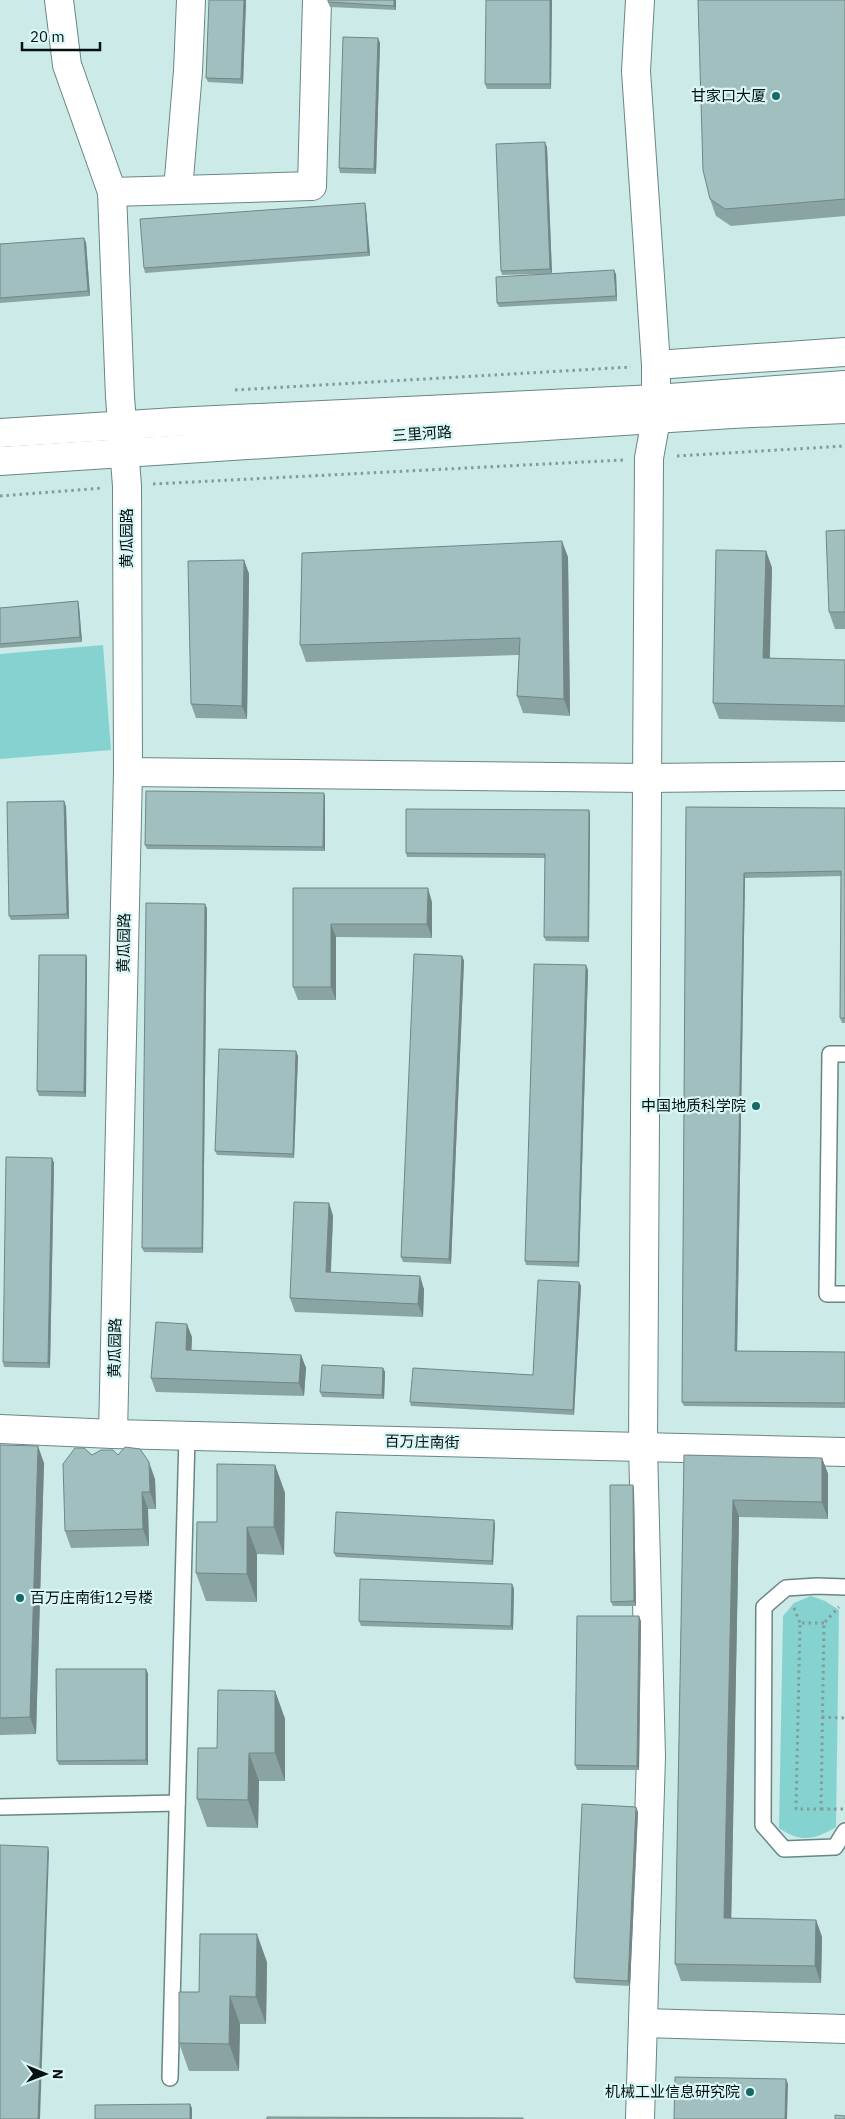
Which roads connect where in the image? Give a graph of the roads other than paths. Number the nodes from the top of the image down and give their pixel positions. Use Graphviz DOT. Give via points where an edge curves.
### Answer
graph roads {
  1 [pos="59,0"];
  2 [pos="191,0"];
  3 [pos="317,0"];
  4 [pos="640,0"];
  5 [pos="178,190"];
  6 [pos="112,192"];
  7 [pos="845,352"];
  8 [pos="656,365"];
  9 [pos="845,385"];
  10 [pos="656,409"];
  11 [pos="845,409"];
  12 [pos="122,425"];
  13 [pos="0,433"];
  14 [pos="124,453"];
  15 [pos="0,461"];
  16 [pos="128,772"];
  17 [pos="845,776"];
  18 [pos="647,778"];
  19 [pos="845,1054"];
  20 [pos="845,1294"];
  21 [pos="0,1429"];
  22 [pos="114,1434"];
  23 [pos="187,1436"];
  24 [pos="643,1447"];
  25 [pos="845,1452"];
  26 [pos="845,1587"];
  27 [pos="177,1803"];
  28 [pos="0,1807"];
  29 [pos="845,1831"];
  30 [pos="643,2024"];
  31 [pos="845,2030"];
  32 [pos="170,2078"];
  33 [pos="640,2119"];
  1 -- 6 [label="street, 黄瓜园路" via="67,65"];
  2 -- 5 [label="street"];
  3 -- 5 [label="street" via="312,186"];
  4 -- 8 [label="street" via="636,71"];
  5 -- 6 [label="street"];
  6 -- 12 [label="street, 黄瓜园路"];
  7 -- 8 [label="street"];
  8 -- 10 [label="street"];
  9 -- 10 [label="street, 三里河路"];
  10 -- 11 [label="street, 三里河路"];
  10 -- 12 [label="street, 三里河路"];
  10 -- 14 [label="street, 三里河路"];
  10 -- 18 [label="street" via="649,458"];
  12 -- 13 [label="street, 三里河路"];
  12 -- 14 [label="street, 黄瓜园路"];
  14 -- 15 [label="street, 三里河路"];
  14 -- 16 [label="street, 黄瓜园路" via="127,486"];
  16 -- 18 [label="street"];
  16 -- 22 [label="street, 黄瓜园路"];
  17 -- 18 [label="street"];
  18 -- 24 [label="street"];
  19 -- 20 [label="lane" via="830,1054 827,1294"];
  21 -- 22 [label="street, 百万庄南街"];
  22 -- 23 [label="street, 百万庄南街"];
  23 -- 24 [label="street, 百万庄南街"];
  23 -- 27 [label="lane"];
  24 -- 25 [label="street, 百万庄南街"];
  24 -- 30 [label="street" via="651,1756"];
  26 -- 29 [label="lane" via="786,1588 764,1607 763,1825 784,1849 835,1847"];
  27 -- 28 [label="lane"];
  27 -- 32 [label="lane"];
  30 -- 31 [label="street"];
  30 -- 33 [label="street"];
}
